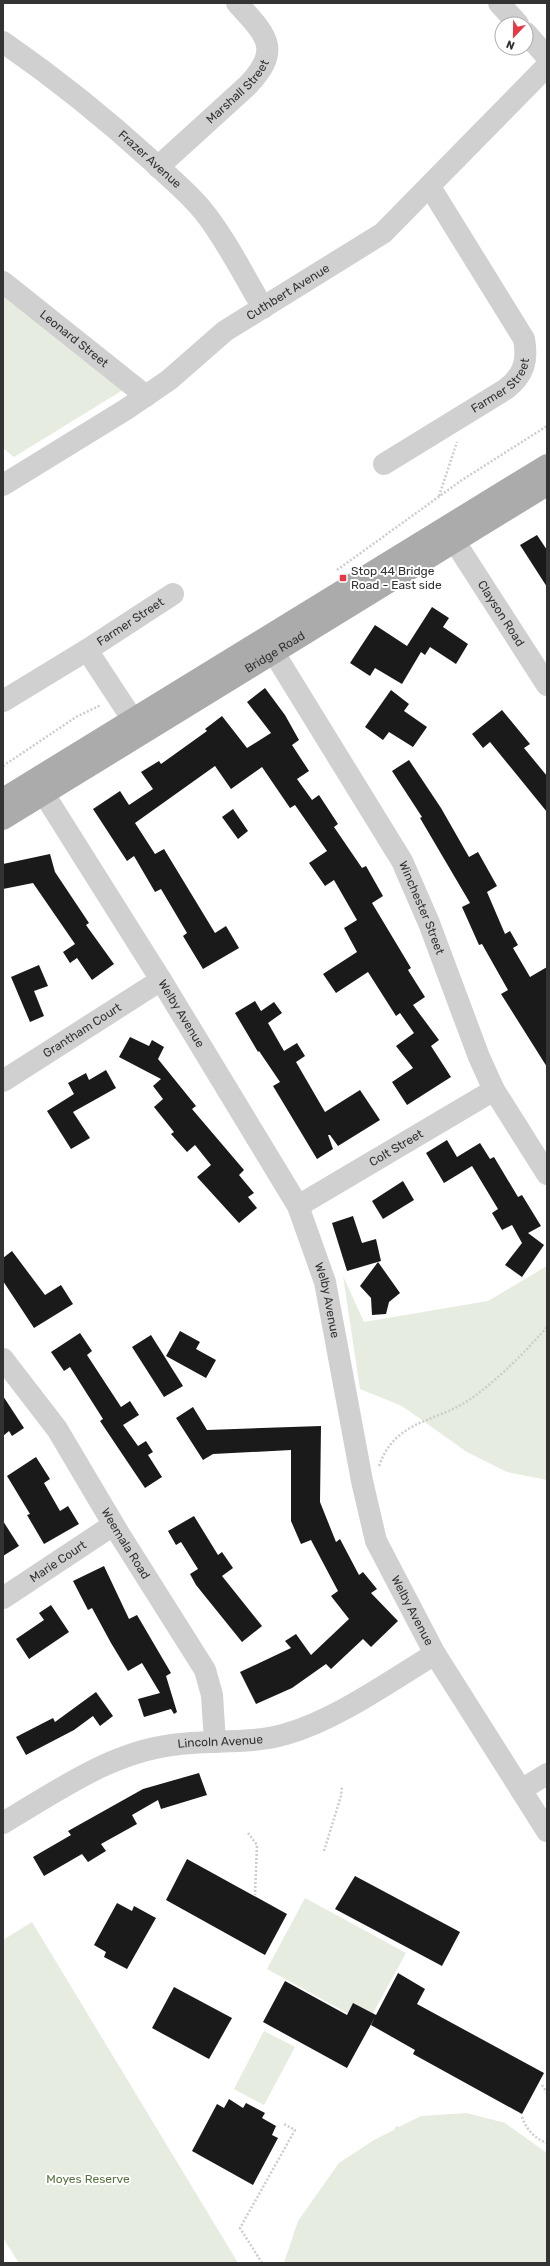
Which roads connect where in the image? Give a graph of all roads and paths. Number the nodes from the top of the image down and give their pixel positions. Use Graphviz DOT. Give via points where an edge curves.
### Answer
graph roads {
  1 [pos="237,3"];
  2 [pos="499,3"];
  3 [pos="511,16"];
  4 [pos="3,42"];
  5 [pos="534,42"];
  6 [pos="547,56"];
  7 [pos="547,66"];
  8 [pos="158,167"];
  9 [pos="430,186"];
  10 [pos="3,282"];
  11 [pos="263,308"];
  12 [pos="146,396"];
  13 [pos="547,426"];
  14 [pos="457,440"];
  15 [pos="384,464"];
  16 [pos="547,465"];
  17 [pos="3,485"];
  18 [pos="547,485"];
  19 [pos="439,496"];
  20 [pos="451,534"];
  21 [pos="331,575"];
  22 [pos="173,594"];
  23 [pos="270,646"];
  24 [pos="87,650"];
  25 [pos="547,685"];
  26 [pos="118,696"];
  27 [pos="3,700"];
  28 [pos="133,720"];
  29 [pos="3,766"];
  30 [pos="39,787"];
  31 [pos="3,799"];
  32 [pos="3,819"];
  33 [pos="162,980"];
  34 [pos="3,1081"];
  35 [pos="494,1090"];
  36 [pos="547,1174"];
  37 [pos="298,1206"];
  38 [pos="547,1327"];
  39 [pos="3,1359"];
  40 [pos="380,1472"];
  41 [pos="113,1525"];
  42 [pos="3,1598"];
  43 [pos="435,1654"];
  44 [pos="215,1742"];
  45 [pos="547,1774"];
  46 [pos="342,1786"];
  47 [pos="521,1790"];
  48 [pos="3,1823"];
  49 [pos="547,1830"];
  50 [pos="248,1833"];
  51 [pos="324,1851"];
  52 [pos="255,1895"];
  53 [pos="542,2085"];
  54 [pos="547,2093"];
  55 [pos="522,2118"];
  56 [pos="284,2124"];
  57 [pos="547,2143"];
  58 [pos="262,2263"];
  1 -- 8 [label="street, Marshall Street" via="263,32 268,43 264,65 247,86"];
  2 -- 3 [label="street"];
  4 -- 8 [label="street, Frazer Avenue" via="34,63 120,132"];
  5 -- 6 [label="street"];
  7 -- 9 [label="street, Cuthbert Avenue"];
  8 -- 11 [label="street, Frazer Avenue" via="204,212"];
  9 -- 11 [label="street, Cuthbert Avenue" via="403,215 371,242"];
  9 -- 15 [label="street, Farmer Street" via="524,339 526,364 517,380 506,389"];
  10 -- 12 [label="street, Leonard Street"];
  11 -- 12 [label="street, Cuthbert Avenue" via="225,331 178,373"];
  12 -- 17 [label="street, Cuthbert Avenue"];
  13 -- 19 [label="path"];
  14 -- 19 [label="path"];
  16 -- 20 [label="main road, Bridge Road"];
  18 -- 20 [label="main road, Bridge Road"];
  19 -- 21 [label="path"];
  20 -- 23 [label="main road, Bridge Road"];
  20 -- 25 [label="street, Clayson Road"];
  22 -- 24 [label="street, Farmer Street"];
  23 -- 28 [label="main road, Bridge Road"];
  23 -- 30 [label="main road, Bridge Road"];
  23 -- 35 [label="street, Winchester Street" via="402,861"];
  24 -- 26 [label="street, Farmer Street"];
  24 -- 27 [label="street, Farmer Street"];
  26 -- 28 [label="street, Farmer Street"];
  26 -- 29 [label="path" via="76,717"];
  28 -- 30 [label="main road, Bridge Road"];
  30 -- 31 [label="main road, Bridge Road"];
  30 -- 32 [label="main road, Bridge Road"];
  30 -- 33 [label="street, Welby Avenue"];
  33 -- 34 [label="street, Grantham Court"];
  33 -- 37 [label="street, Welby Avenue"];
  35 -- 36 [label="street, Winchester Street"];
  35 -- 37 [label="street, Colt Street"];
  37 -- 43 [label="street, Welby Avenue" via="325,1282 362,1481 376,1541"];
  38 -- 40 [label="path" via="491,1384 467,1401 405,1430 384,1452 379,1466"];
  39 -- 41 [label="street, Weemala Road" via="57,1430"];
  41 -- 42 [label="street, Marie Court"];
  41 -- 44 [label="street, Weemala Road" via="205,1670 212,1695"];
  43 -- 44 [label="street, Lincoln Avenue" via="336,1713 307,1727 285,1735"];
  43 -- 47 [label="street, Welby Avenue"];
  44 -- 48 [label="street, Lincoln Avenue" via="172,1745 137,1752 93,1769"];
  45 -- 47 [label="street"];
  46 -- 51 [label="path"];
  47 -- 49 [label="street, Welby Avenue"];
  50 -- 52 [label="path" via="257,1845"];
  53 -- 54 [label="path"];
  55 -- 57 [label="path" via="525,2126 535,2136"];
  56 -- 58 [label="path" via="295,2130 240,2228"];
}
